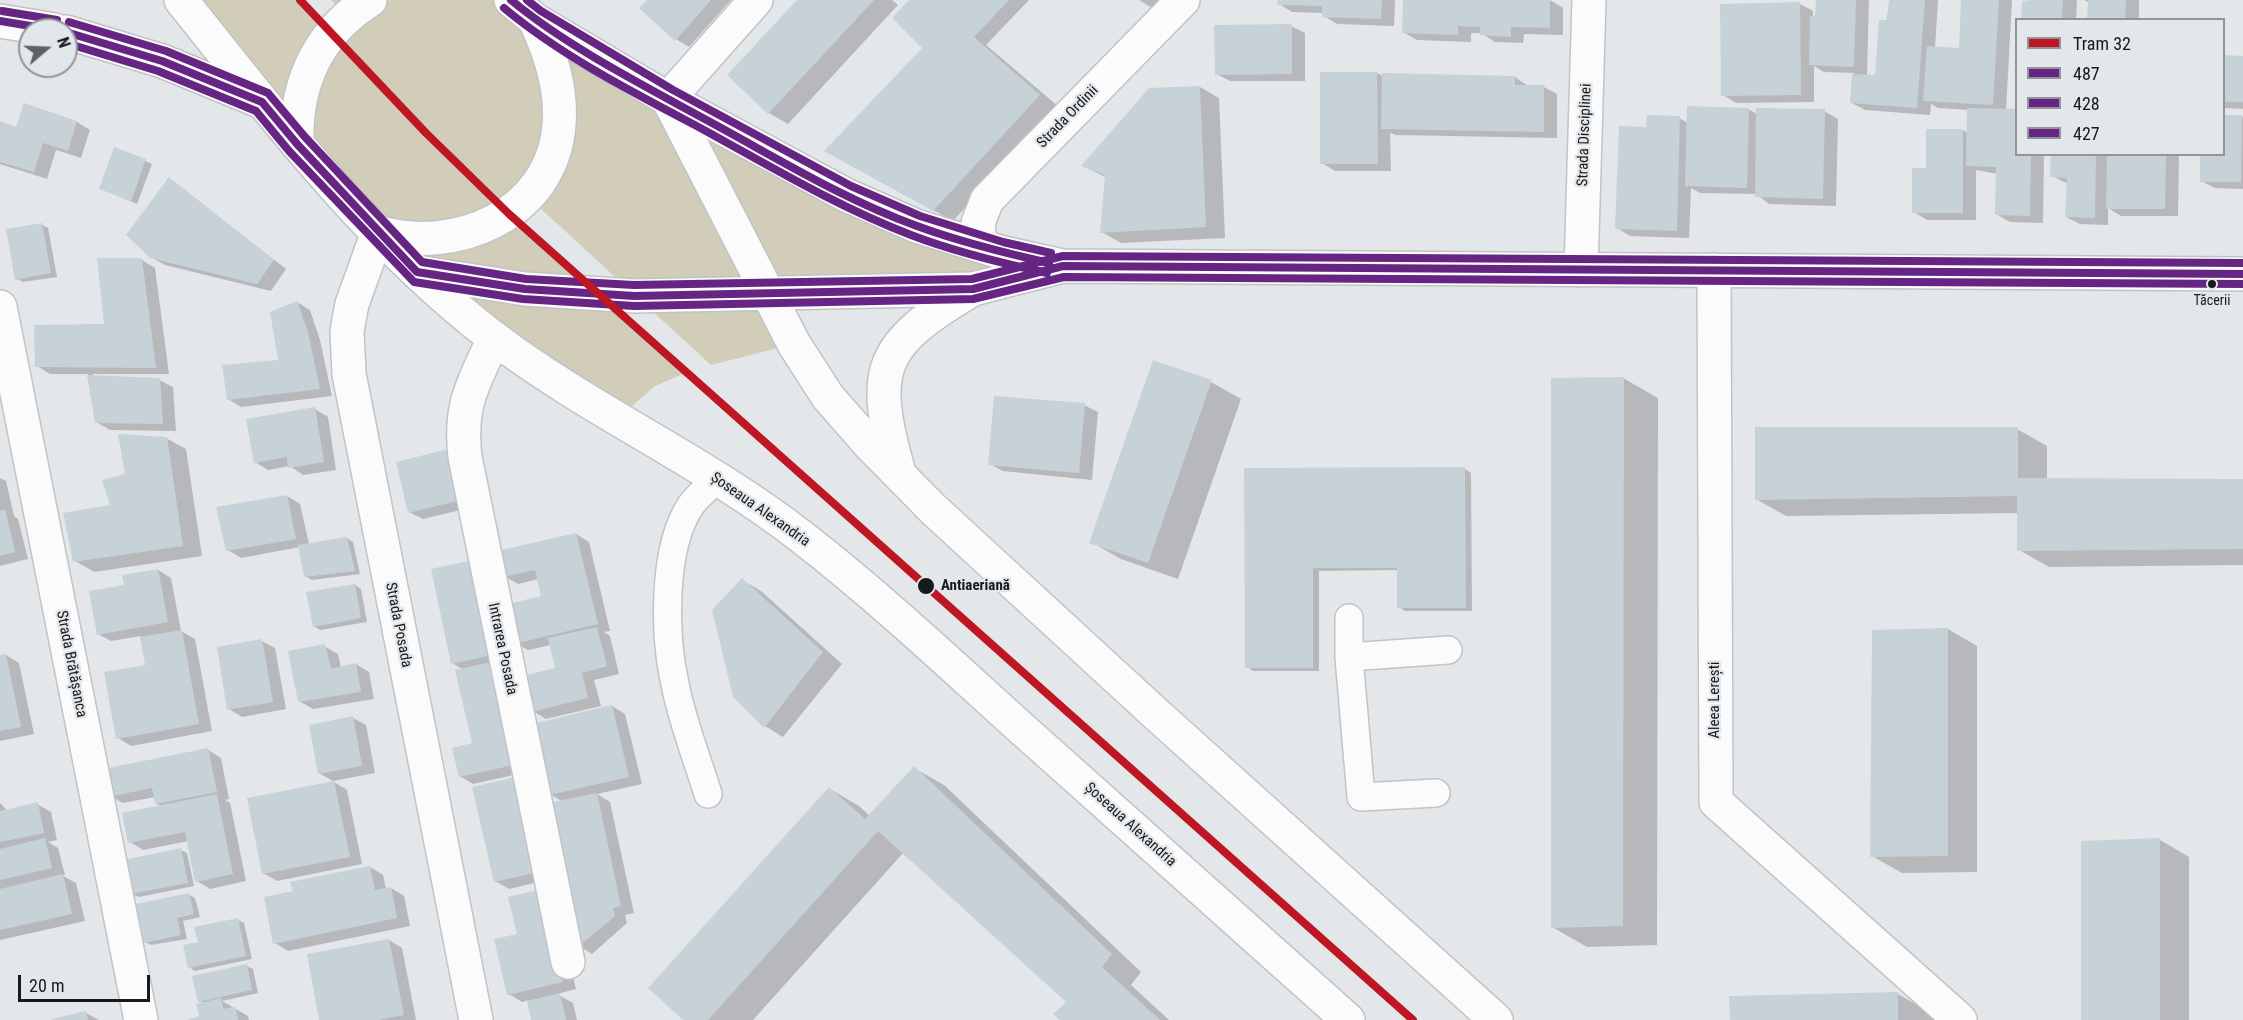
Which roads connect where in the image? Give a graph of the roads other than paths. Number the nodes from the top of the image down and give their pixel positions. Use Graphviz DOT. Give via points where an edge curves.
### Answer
graph roads {
  1 [pos="28,0"];
  2 [pos="181,0"];
  3 [pos="370,0"];
  4 [pos="756,0"];
  5 [pos="1182,0"];
  6 [pos="1589,0"];
  7 [pos="0,9"];
  8 [pos="523,10"];
  9 [pos="0,21"];
  10 [pos="18,24"];
  11 [pos="78,36"];
  12 [pos="668,99"];
  13 [pos="262,102"];
  14 [pos="297,144"];
  15 [pos="378,231"];
  16 [pos="980,246"];
  17 [pos="1063,266"];
  18 [pos="1581,270"];
  19 [pos="1714,270"];
  20 [pos="417,272"];
  21 [pos="2243,274"];
  22 [pos="974,288"];
  23 [pos="767,294"];
  24 [pos="0,307"];
  25 [pos="494,338"];
  26 [pos="900,475"];
  27 [pos="717,479"];
  28 [pos="1349,618"];
  29 [pos="1448,650"];
  30 [pos="1349,657"];
  31 [pos="708,794"];
  32 [pos="1436,794"];
  33 [pos="568,962"];
  34 [pos="141,1020"];
  35 [pos="476,1020"];
  36 [pos="1348,1020"];
  37 [pos="1496,1020"];
  38 [pos="1960,1020"];
  1 -- 7 [label="main road"];
  2 -- 13 [label="main road, Șoseaua Alexandria"];
  3 -- 14 [label="main road" via="332,35 308,72 299,95"];
  4 -- 12 [label="main road"];
  5 -- 16 [label="main road, Strada Ordinii" via="987,200 978,223"];
  6 -- 18 [label="main road, Strada Disciplinei"];
  8 -- 12 [label="main road"];
  8 -- 15 [label="main road" via="552,60 559,106 556,145 538,181 509,214 475,230 425,240"];
  9 -- 10 [label="main road"];
  11 -- 13 [label="main road" via="162,61"];
  12 -- 16 [label="main road" via="846,195 916,226"];
  12 -- 23 [label="main road"];
  13 -- 14 [label="main road, Șoseaua Alexandria"];
  14 -- 15 [label="main road, Șoseaua Alexandria"];
  15 -- 20 [label="main road, Șoseaua Alexandria"];
  15 -- 35 [label="main road, Strada Posada" via="352,304 347,331 349,374"];
  16 -- 17 [label="main road"];
  17 -- 18 [label="main road"];
  17 -- 22 [label="main road"];
  18 -- 19 [label="main road"];
  19 -- 21 [label="main road"];
  19 -- 38 [label="main road, Aleea Lerești" via="1716,802"];
  20 -- 23 [label="main road" via="559,292 634,296"];
  20 -- 25 [label="main road, Șoseaua Alexandria"];
  22 -- 23 [label="main road"];
  22 -- 26 [label="main road" via="911,330 885,373 885,422"];
  23 -- 26 [label="main road" via="828,397"];
  24 -- 34 [label="main road, Strada Brătășanca"];
  25 -- 27 [label="main road, Șoseaua Alexandria" via="616,420"];
  25 -- 33 [label="main road, Intrarea Posada" via="465,401 462,432"];
  26 -- 37 [label="main road" via="1155,713"];
  27 -- 31 [label="lane" via="691,504 681,525 672,555 668,636 675,685"];
  27 -- 36 [label="main road, Șoseaua Alexandria" via="803,537 892,612"];
  28 -- 30 [label="lane"];
  29 -- 30 [label="lane"];
  30 -- 32 [label="lane" via="1361,798"];
}
